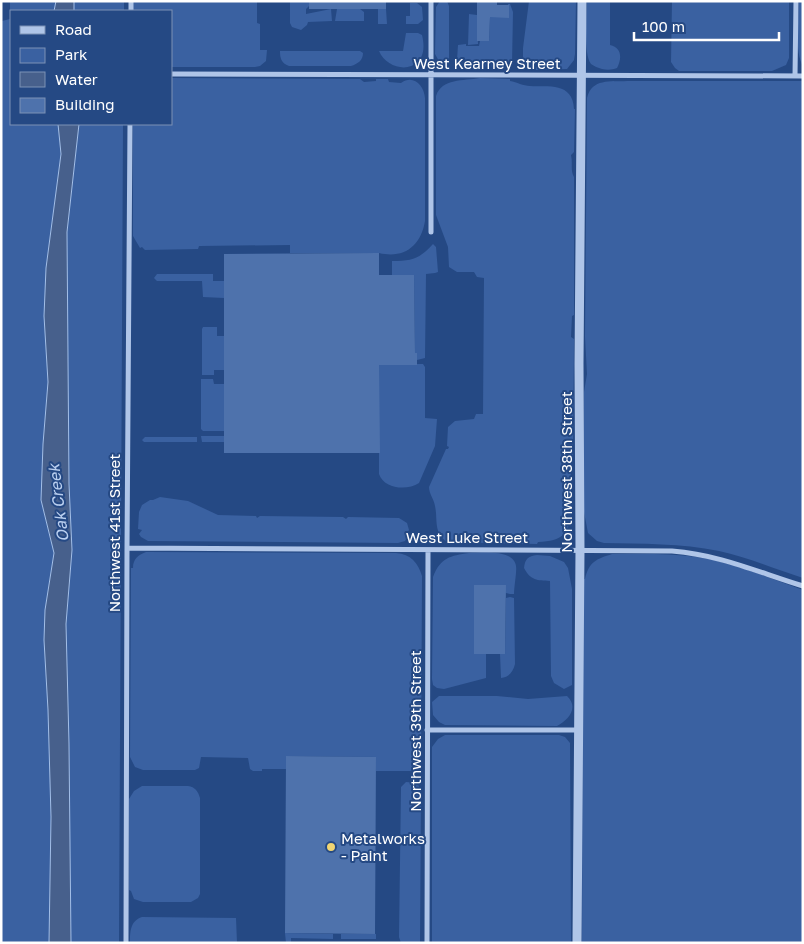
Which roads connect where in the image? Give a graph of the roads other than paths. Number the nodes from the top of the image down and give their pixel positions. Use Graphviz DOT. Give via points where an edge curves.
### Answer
graph roads {
  1 [pos="431,1"];
  2 [pos="582,1"];
  3 [pos="796,1"];
  4 [pos="172,74"];
  5 [pos="430,75"];
  6 [pos="582,76"];
  7 [pos="795,76"];
  8 [pos="803,76"];
  9 [pos="130,125"];
  10 [pos="431,232"];
  11 [pos="126,548"];
  12 [pos="428,550"];
  13 [pos="580,550"];
  14 [pos="803,586"];
  15 [pos="427,730"];
  16 [pos="579,730"];
  17 [pos="126,943"];
  18 [pos="427,943"];
  19 [pos="578,943"];
  1 -- 5 [label="street"];
  2 -- 6 [label="street, Northwest 38th Street"];
  3 -- 7 [label="street"];
  4 -- 5 [label="street, West Kearney Street"];
  5 -- 6 [label="street, West Kearney Street"];
  5 -- 10 [label="street"];
  6 -- 7 [label="street, West Kearney Street"];
  6 -- 13 [label="street, Northwest 38th Street"];
  7 -- 8 [label="street, West Kearney Street"];
  9 -- 11 [label="street, Northwest 41st Street"];
  11 -- 12 [label="street, West Luke Street"];
  11 -- 17 [label="street, Northwest 41st Street"];
  12 -- 13 [label="street, West Luke Street"];
  12 -- 15 [label="street, Northwest 39th Street"];
  13 -- 14 [label="street, West Luke Street" via="700,554 738,563"];
  13 -- 16 [label="street, Northwest 38th Street"];
  15 -- 16 [label="street"];
  15 -- 18 [label="street, Northwest 39th Street"];
  16 -- 19 [label="street, Northwest 38th Street"];
}
